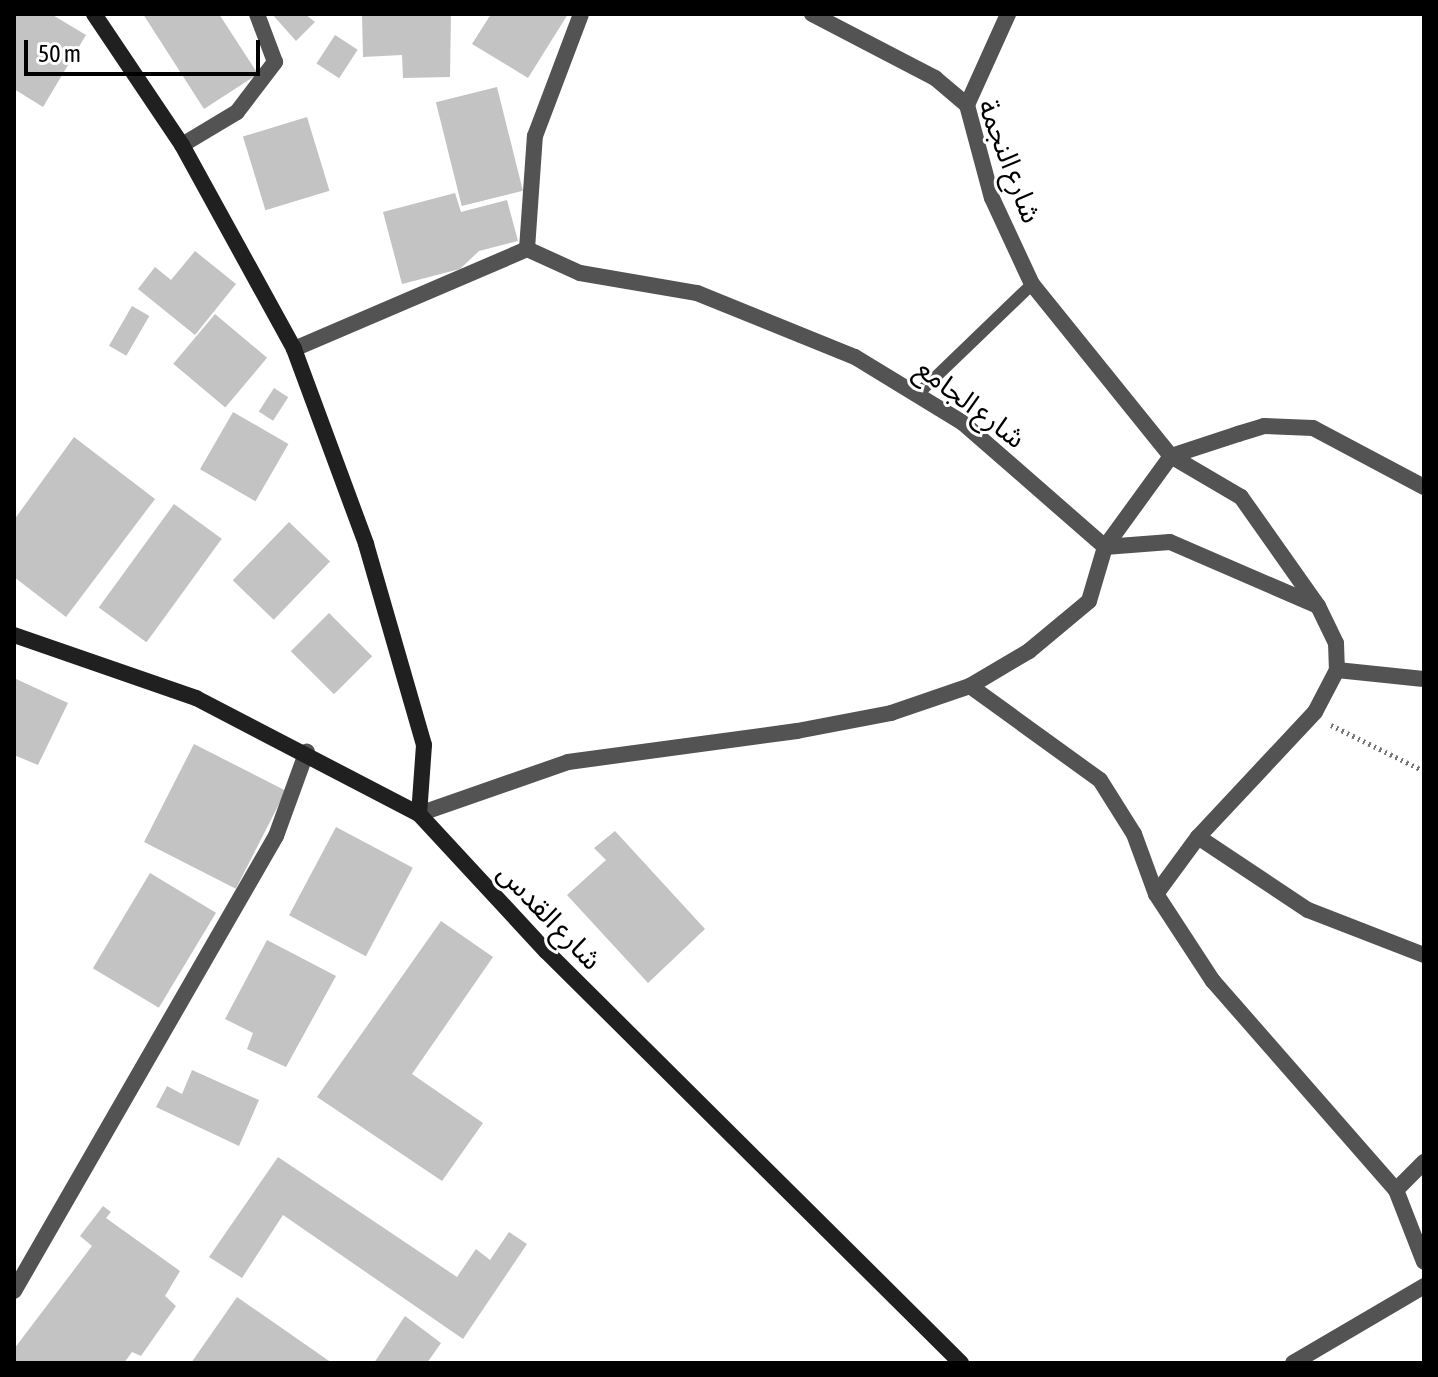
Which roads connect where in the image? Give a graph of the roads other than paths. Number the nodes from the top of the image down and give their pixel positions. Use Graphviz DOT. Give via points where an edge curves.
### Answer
graph roads {
  1 [pos="94,14"];
  2 [pos="257,14"];
  3 [pos="581,14"];
  4 [pos="812,14"];
  5 [pos="1008,14"];
  6 [pos="967,105"];
  7 [pos="182,145"];
  8 [pos="527,249"];
  9 [pos="1032,284"];
  10 [pos="294,349"];
  11 [pos="921,391"];
  12 [pos="1171,456"];
  13 [pos="1424,487"];
  14 [pos="1105,547"];
  15 [pos="1318,606"];
  16 [pos="14,635"];
  17 [pos="1337,670"];
  18 [pos="1424,679"];
  19 [pos="970,686"];
  20 [pos="307,751"];
  21 [pos="419,814"];
  22 [pos="1198,837"];
  23 [pos="1156,894"];
  24 [pos="1424,955"];
  25 [pos="1424,1162"];
  26 [pos="1396,1190"];
  27 [pos="1424,1262"];
  28 [pos="1424,1286"];
  29 [pos="14,1291"];
  30 [pos="961,1363"];
  31 [pos="1293,1363"];
  1 -- 7 [label="main road"];
  2 -- 7 [label="street" via="275,62 237,112"];
  3 -- 8 [label="street" via="535,136"];
  4 -- 6 [label="street, شارع النجمة" via="935,78"];
  5 -- 6 [label="street"];
  6 -- 9 [label="street, شارع النجمة" via="992,198"];
  7 -- 10 [label="main road"];
  8 -- 10 [label="street"];
  8 -- 11 [label="street, شارع الجامع" via="580,273 697,293"];
  9 -- 11 [label="lane"];
  9 -- 12 [label="street, شارع النجمة"];
  10 -- 21 [label="main road" via="366,544 424,745"];
  11 -- 14 [label="street, شارع الجامع"];
  12 -- 13 [label="street" via="1264,426 1313,428"];
  12 -- 14 [label="street"];
  12 -- 15 [label="street" via="1241,497"];
  14 -- 15 [label="street" via="1170,542"];
  14 -- 19 [label="street" via="1089,601 1029,651"];
  15 -- 17 [label="street" via="1336,643"];
  16 -- 20 [label="main road, شارع القدس" via="196,698"];
  17 -- 18 [label="street"];
  17 -- 22 [label="street" via="1315,712"];
  19 -- 21 [label="street" via="891,713 797,731 568,762"];
  19 -- 23 [label="street" via="1100,780 1134,834"];
  20 -- 21 [label="main road, شارع القدس"];
  20 -- 29 [label="street" via="276,836"];
  21 -- 30 [label="main road, شارع القدس" via="546,951"];
  22 -- 23 [label="street"];
  22 -- 24 [label="street" via="1308,910"];
  23 -- 26 [label="street" via="1213,981"];
  25 -- 26 [label="street"];
  26 -- 27 [label="street"];
  28 -- 31 [label="street"];
}
